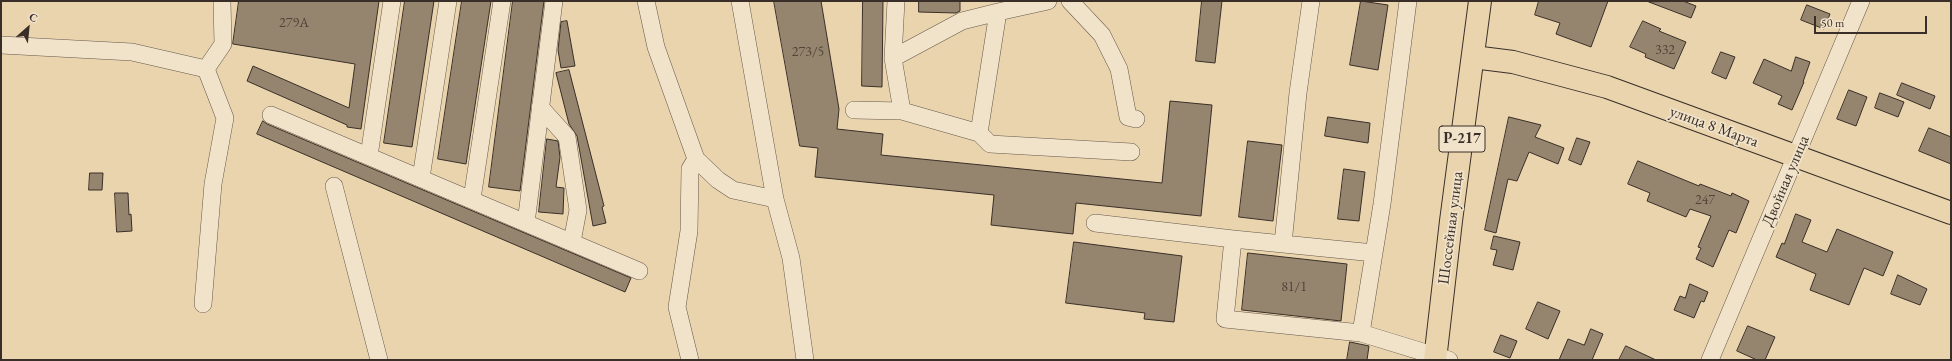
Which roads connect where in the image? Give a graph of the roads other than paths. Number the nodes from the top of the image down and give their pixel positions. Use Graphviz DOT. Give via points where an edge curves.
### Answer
graph roads {
  1 [pos="222,1"];
  2 [pos="392,1"];
  3 [pos="448,1"];
  4 [pos="502,1"];
  5 [pos="554,1"];
  6 [pos="646,1"];
  7 [pos="740,1"];
  8 [pos="896,1"];
  9 [pos="1048,1"];
  10 [pos="1070,1"];
  11 [pos="1311,1"];
  12 [pos="1408,1"];
  13 [pos="1480,1"];
  14 [pos="1861,1"];
  15 [pos="998,12"];
  16 [pos="1,45"];
  17 [pos="1473,57"];
  18 [pos="893,58"];
  19 [pos="206,69"];
  20 [pos="540,107"];
  21 [pos="854,110"];
  22 [pos="902,111"];
  23 [pos="271,114"];
  24 [pos="1136,119"];
  25 [pos="979,133"];
  26 [pos="1130,152"];
  27 [pos="369,156"];
  28 [pos="1796,156"];
  29 [pos="696,159"];
  30 [pos="421,178"];
  31 [pos="334,186"];
  32 [pos="472,199"];
  33 [pos="775,199"];
  34 [pos="1951,212"];
  35 [pos="526,222"];
  36 [pos="1095,222"];
  37 [pos="1233,239"];
  38 [pos="572,242"];
  39 [pos="1283,244"];
  40 [pos="1374,253"];
  41 [pos="639,271"];
  42 [pos="203,304"];
  43 [pos="1361,333"];
  44 [pos="1440,359"];
  45 [pos="379,360"];
  46 [pos="690,360"];
  47 [pos="805,360"];
  48 [pos="1710,360"];
  1 -- 19 [label="street" via="223,44"];
  2 -- 27 [label="street"];
  3 -- 30 [label="street"];
  4 -- 32 [label="street"];
  5 -- 20 [label="street"];
  6 -- 29 [label="street" via="656,47"];
  7 -- 33 [label="street"];
  8 -- 18 [label="street"];
  9 -- 15 [label="street"];
  10 -- 24 [label="street" via="1102,35 1119,69 1128,117"];
  11 -- 39 [label="street" via="1298,93"];
  12 -- 40 [label="street"];
  13 -- 17 [label="main road, Шоссейная улица / Р-217"];
  14 -- 28 [label="street, Двойная улица"];
  15 -- 18 [label="street" via="962,21"];
  15 -- 25 [label="street"];
  16 -- 19 [label="street" via="132,52"];
  17 -- 28 [label="main road, улица 8 Марта" via="1513,62 1607,87"];
  17 -- 44 [label="main road, Шоссейная улица / Р-217" via="1451,221"];
  18 -- 22 [label="street"];
  19 -- 42 [label="street" via="225,118 213,184"];
  20 -- 35 [label="street"];
  20 -- 38 [label="street" via="567,137 578,210"];
  21 -- 22 [label="street"];
  22 -- 25 [label="street"];
  23 -- 27 [label="street"];
  25 -- 26 [label="street" via="990,144"];
  27 -- 30 [label="street"];
  28 -- 34 [label="main road, улица 8 Марта"];
  28 -- 48 [label="street, Двойная улица"];
  29 -- 33 [label="street" via="733,190"];
  29 -- 46 [label="street" via="690,169 689,231 677,307"];
  30 -- 32 [label="street"];
  31 -- 45 [label="street"];
  32 -- 35 [label="street"];
  33 -- 47 [label="street" via="791,258"];
  35 -- 38 [label="street"];
  36 -- 37 [label="street"];
  37 -- 39 [label="street"];
  37 -- 43 [label="street" via="1225,319"];
  38 -- 41 [label="street"];
  39 -- 40 [label="street"];
  40 -- 43 [label="street"];
  43 -- 44 [label="street"];
}
